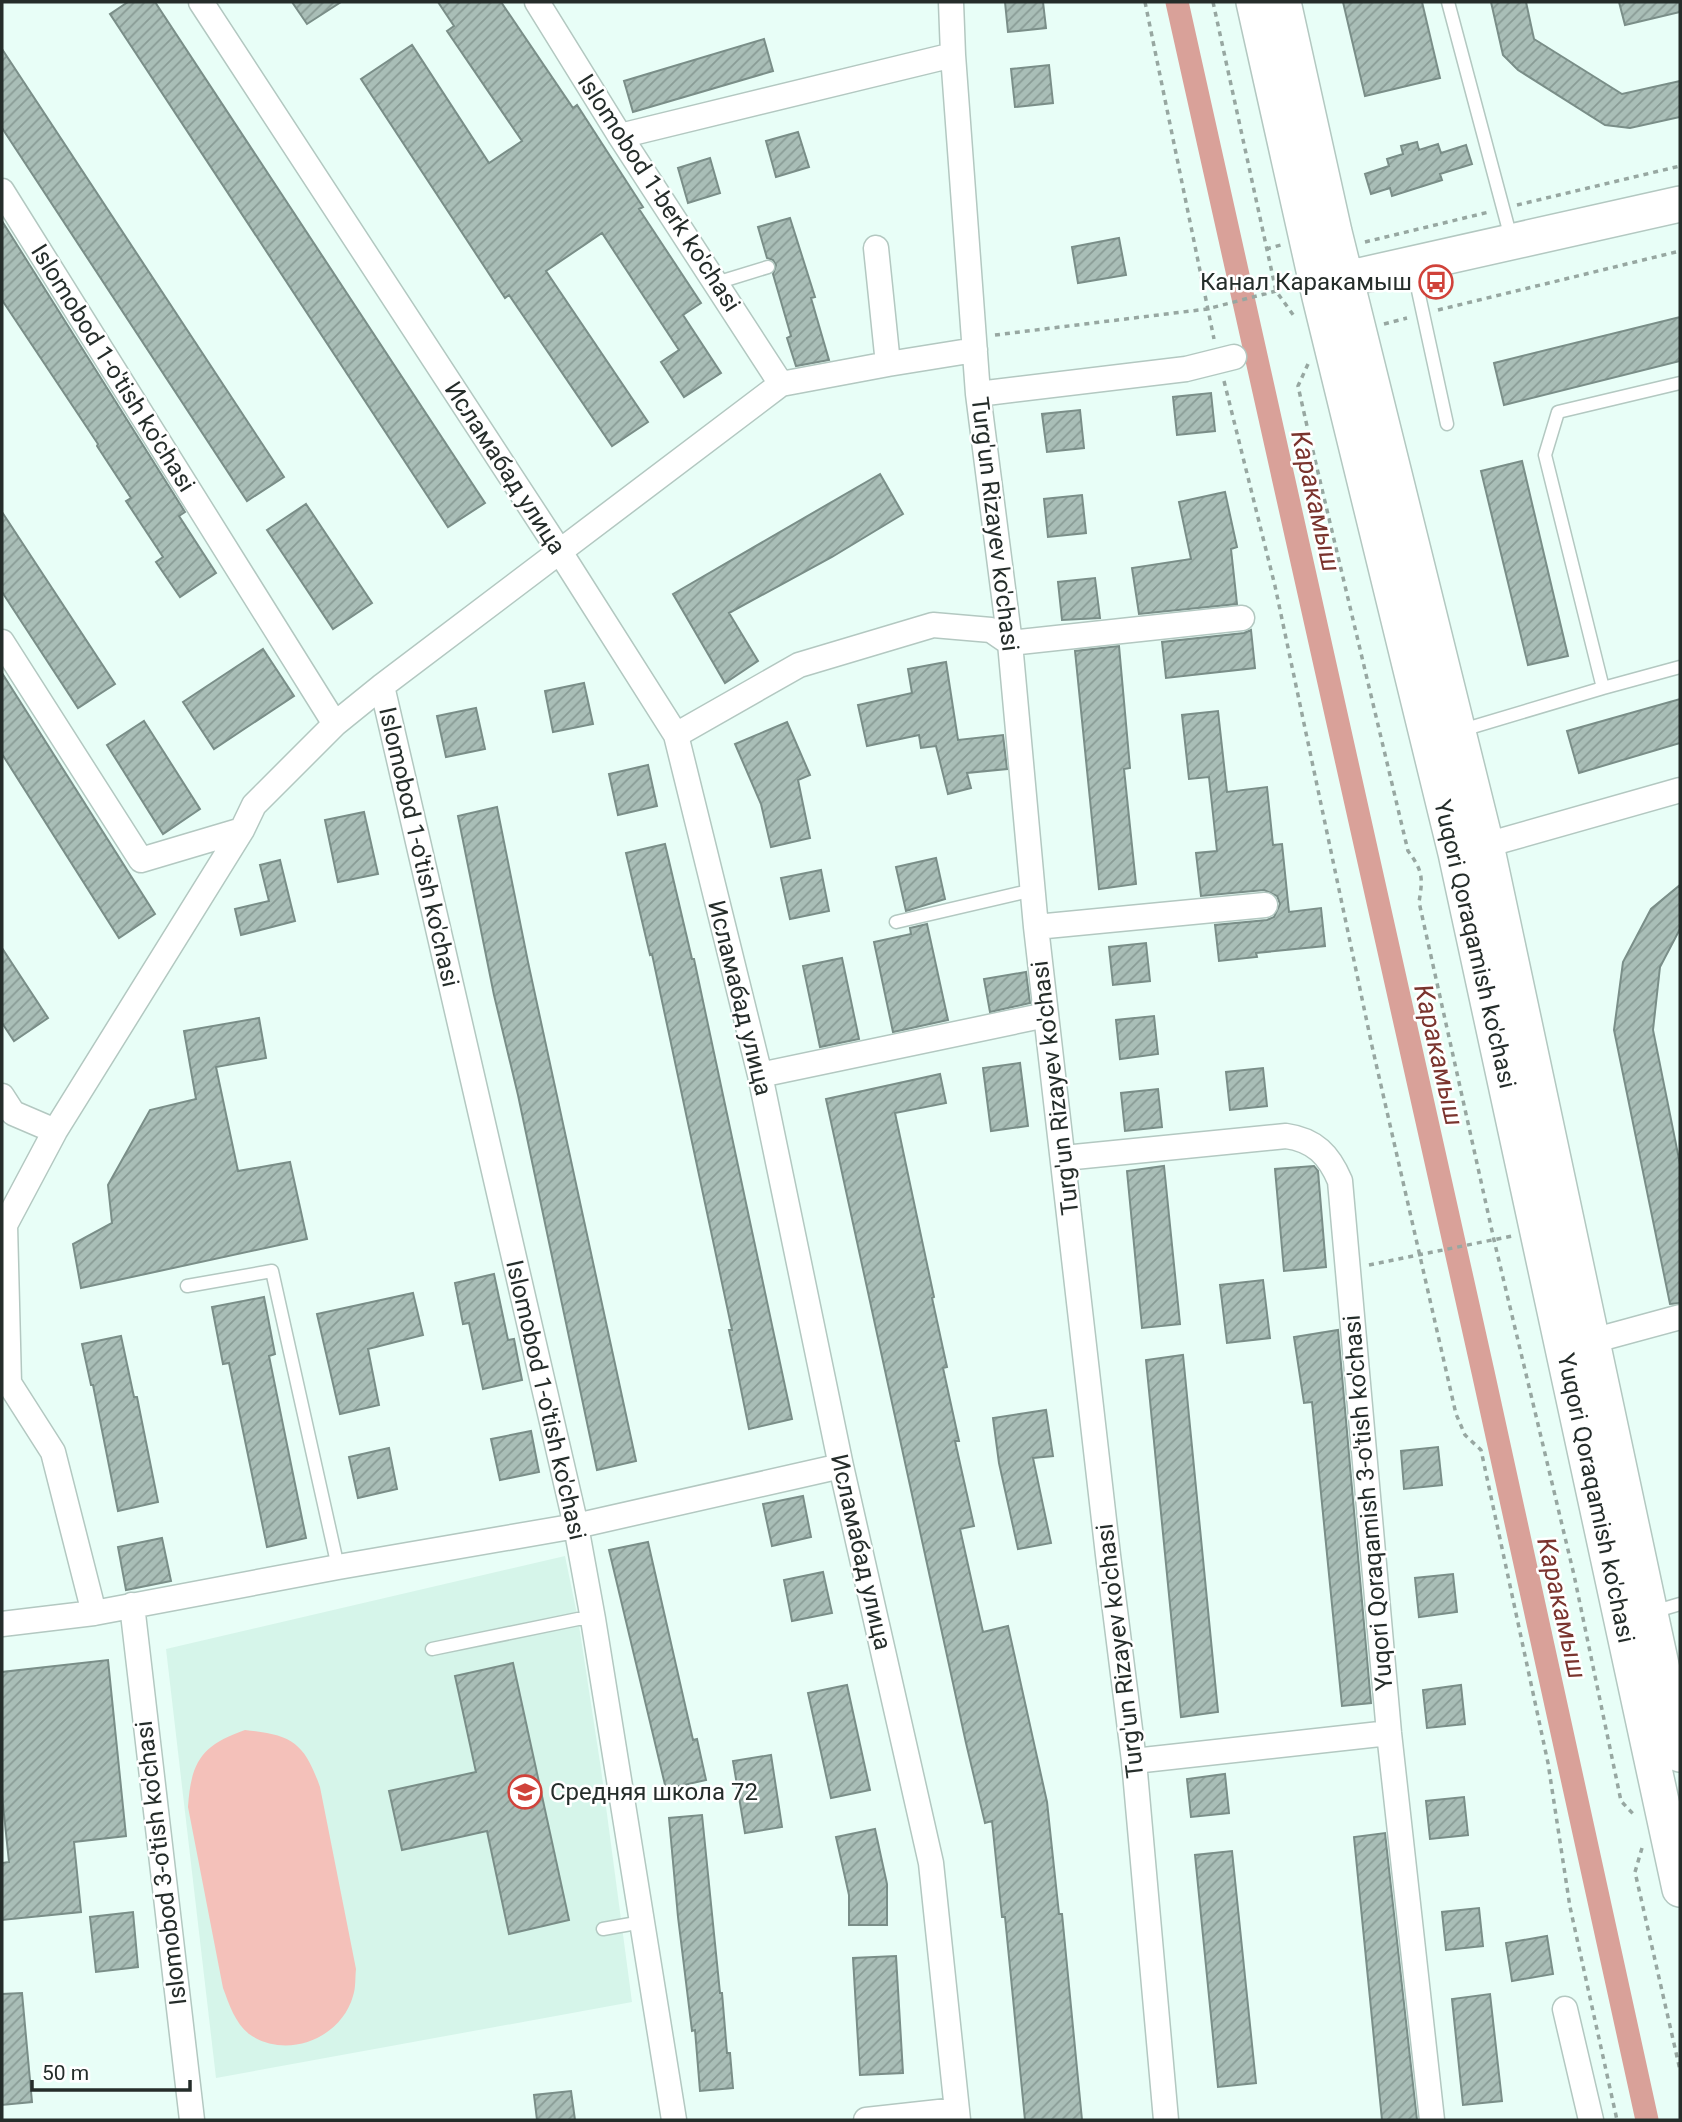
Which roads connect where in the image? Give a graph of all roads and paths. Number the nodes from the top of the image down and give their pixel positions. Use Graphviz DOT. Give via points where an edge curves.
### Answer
graph roads {
  1 [pos="201,2"];
  2 [pos="537,2"];
  3 [pos="951,2"];
  4 [pos="1145,2"];
  5 [pos="1213,2"];
  6 [pos="1254,2"];
  7 [pos="1283,2"];
  8 [pos="1448,2"];
  9 [pos="953,55"];
  10 [pos="620,136"];
  11 [pos="1680,166"];
  12 [pos="2,191"];
  13 [pos="1680,204"];
  14 [pos="1503,209"];
  15 [pos="1680,228"];
  16 [pos="1365,242"];
  17 [pos="1512,242"];
  18 [pos="876,248"];
  19 [pos="1680,251"];
  20 [pos="768,267"];
  21 [pos="716,282"];
  22 [pos="1276,291"];
  23 [pos="1420,300"];
  24 [pos="1335,307"];
  25 [pos="1207,309"];
  26 [pos="975,344"];
  27 [pos="1311,355"];
  28 [pos="1227,358"];
  29 [pos="888,364"];
  30 [pos="1680,383"];
  31 [pos="781,384"];
  32 [pos="978,394"];
  33 [pos="1447,424"];
  34 [pos="560,552"];
  35 [pos="1242,618"];
  36 [pos="2,642"];
  37 [pos="1010,643"];
  38 [pos="1680,667"];
  39 [pos="382,686"];
  40 [pos="1603,688"];
  41 [pos="335,724"];
  42 [pos="1457,731"];
  43 [pos="676,735"];
  44 [pos="1680,790"];
  45 [pos="242,830"];
  46 [pos="1486,845"];
  47 [pos="1032,890"];
  48 [pos="1265,905"];
  49 [pos="896,922"];
  50 [pos="1036,927"];
  51 [pos="1046,1015"];
  52 [pos="760,1075"];
  53 [pos="2,1096"];
  54 [pos="55,1130"];
  55 [pos="1064,1158"];
  56 [pos="1484,1242"];
  57 [pos="1418,1255"];
  58 [pos="1348,1268"];
  59 [pos="187,1286"];
  60 [pos="1680,1317"];
  61 [pos="1592,1341"];
  62 [pos="5,1378"];
  63 [pos="841,1466"];
  64 [pos="576,1526"];
  65 [pos="338,1567"];
  66 [pos="132,1605"];
  67 [pos="94,1613"];
  68 [pos="1645,1614"];
  69 [pos="593,1619"];
  70 [pos="2,1624"];
  71 [pos="432,1649"];
  72 [pos="1389,1733"];
  73 [pos="1680,1754"];
  74 [pos="1134,1761"];
  75 [pos="1639,1825"];
  76 [pos="1642,1840"];
  77 [pos="1680,1889"];
  78 [pos="642,1922"];
  79 [pos="603,1929"];
  80 [pos="1564,2009"];
  81 [pos="1680,2070"];
  82 [pos="958,2115"];
  83 [pos="192,2120"];
  84 [pos="674,2120"];
  85 [pos="866,2120"];
  86 [pos="1166,2120"];
  87 [pos="1432,2120"];
  88 [pos="1591,2120"];
  89 [pos="1617,2120"];
  1 -- 34 [label="street, Исламабад улица"];
  2 -- 10 [label="street, Islomobod 1-berk ko'chasi"];
  3 -- 9 [label="street, Turg'un Rizayev ko'chasi"];
  4 -- 25 [label="path"];
  5 -- 22 [label="path"];
  6 -- 24 [label="main road, Yuqori Qoraqamish ko'chasi"];
  7 -- 24 [label="main road, Yuqori Qoraqamish ko'chasi"];
  8 -- 14 [label="lane"];
  9 -- 10 [label="street"];
  9 -- 26 [label="street, Turg'un Rizayev ko'chasi"];
  10 -- 21 [label="street, Islomobod 1-berk ko'chasi"];
  11 -- 14 [label="path"];
  12 -- 41 [label="street, Islomobod 1-o'tish ko'chasi"];
  13 -- 17 [label="main road"];
  14 -- 16 [label="path"];
  14 -- 17 [label="lane"];
  15 -- 23 [label="main road"];
  17 -- 24 [label="main road"];
  18 -- 29 [label="street"];
  19 -- 23 [label="path"];
  20 -- 21 [label="lane"];
  21 -- 31 [label="street, Islomobod 1-berk ko'chasi"];
  22 -- 24 [label="path"];
  22 -- 25 [label="path"];
  23 -- 24 [label="main road"];
  23 -- 24 [label="path"];
  23 -- 33 [label="lane"];
  24 -- 42 [label="main road, Yuqori Qoraqamish ko'chasi"];
  24 -- 68 [label="main road, Yuqori Qoraqamish ko'chasi" via="1456,853"];
  25 -- 26 [label="path"];
  25 -- 28 [label="path"];
  26 -- 29 [label="street"];
  26 -- 32 [label="street, Turg'un Rizayev ko'chasi"];
  27 -- 75 [label="path" via="1298,386 1408,852 1420,868 1419,902 1574,1575 1621,1801"];
  28 -- 32 [label="street" via="1111,380"];
  28 -- 57 [label="path"];
  29 -- 31 [label="street"];
  30 -- 40 [label="lane" via="1558,412 1545,455"];
  31 -- 34 [label="street"];
  32 -- 37 [label="street, Turg'un Rizayev ko'chasi"];
  34 -- 39 [label="street"];
  34 -- 43 [label="street, Исламабад улица"];
  35 -- 37 [label="street"];
  36 -- 45 [label="street" via="141,860"];
  37 -- 43 [label="street" via="991,630 933,625 799,665"];
  37 -- 47 [label="street, Turg'un Rizayev ko'chasi"];
  38 -- 40 [label="lane"];
  39 -- 41 [label="street"];
  39 -- 64 [label="street, Islomobod 1-o'tish ko'chasi"];
  40 -- 42 [label="lane"];
  41 -- 45 [label="street" via="254,805"];
  42 -- 46 [label="main road, Yuqori Qoraqamish ko'chasi"];
  43 -- 52 [label="street, Исламабад улица"];
  44 -- 46 [label="street"];
  45 -- 54 [label="street"];
  46 -- 61 [label="main road, Yuqori Qoraqamish ko'chasi"];
  47 -- 49 [label="lane"];
  47 -- 50 [label="street, Turg'un Rizayev ko'chasi"];
  48 -- 50 [label="street"];
  50 -- 51 [label="street, Turg'un Rizayev ko'chasi"];
  51 -- 52 [label="street"];
  51 -- 55 [label="street, Turg'un Rizayev ko'chasi"];
  52 -- 63 [label="street, Исламабад улица"];
  53 -- 54 [label="street" via="13,1113"];
  54 -- 62 [label="street" via="5,1225"];
  55 -- 58 [label="street, Yuqori Qoraqamish 3-o'tish ko'chasi" via="1286,1136 1303,1139 1326,1155 1340,1181"];
  55 -- 74 [label="street, Turg'un Rizayev ko'chasi"];
  56 -- 57 [label="path"];
  57 -- 58 [label="path"];
  57 -- 89 [label="path" via="1456,1414 1465,1435 1480,1450 1548,1763 1570,1906"];
  58 -- 72 [label="street, Yuqori Qoraqamish 3-o'tish ko'chasi"];
  59 -- 65 [label="lane" via="272,1271"];
  60 -- 61 [label="street"];
  61 -- 68 [label="main road, Yuqori Qoraqamish ko'chasi"];
  62 -- 67 [label="street" via="53,1452"];
  63 -- 64 [label="street"];
  63 -- 82 [label="street, Исламабад улица" via="931,1863"];
  64 -- 65 [label="street"];
  64 -- 69 [label="street, Islomobod 1-o'tish ko'chasi"];
  65 -- 66 [label="street"];
  66 -- 67 [label="street"];
  66 -- 83 [label="street, Islomobod 3-o'tish ko'chasi"];
  67 -- 70 [label="street"];
  68 -- 73 [label="main road, Yuqori Qoraqamish ko'chasi"];
  68 -- 77 [label="main road, Yuqori Qoraqamish ko'chasi"];
  69 -- 71 [label="lane"];
  69 -- 78 [label="street, Islomobod 1-o'tish ko'chasi"];
  72 -- 74 [label="street"];
  72 -- 87 [label="street, Yuqori Qoraqamish 3-o'tish ko'chasi"];
  74 -- 86 [label="street, Turg'un Rizayev ko'chasi"];
  76 -- 81 [label="path" via="1635,1872"];
  78 -- 79 [label="lane"];
  78 -- 84 [label="street, Islomobod 1-o'tish ko'chasi"];
  80 -- 88 [label="street"];
  82 -- 85 [label="street"];
}
